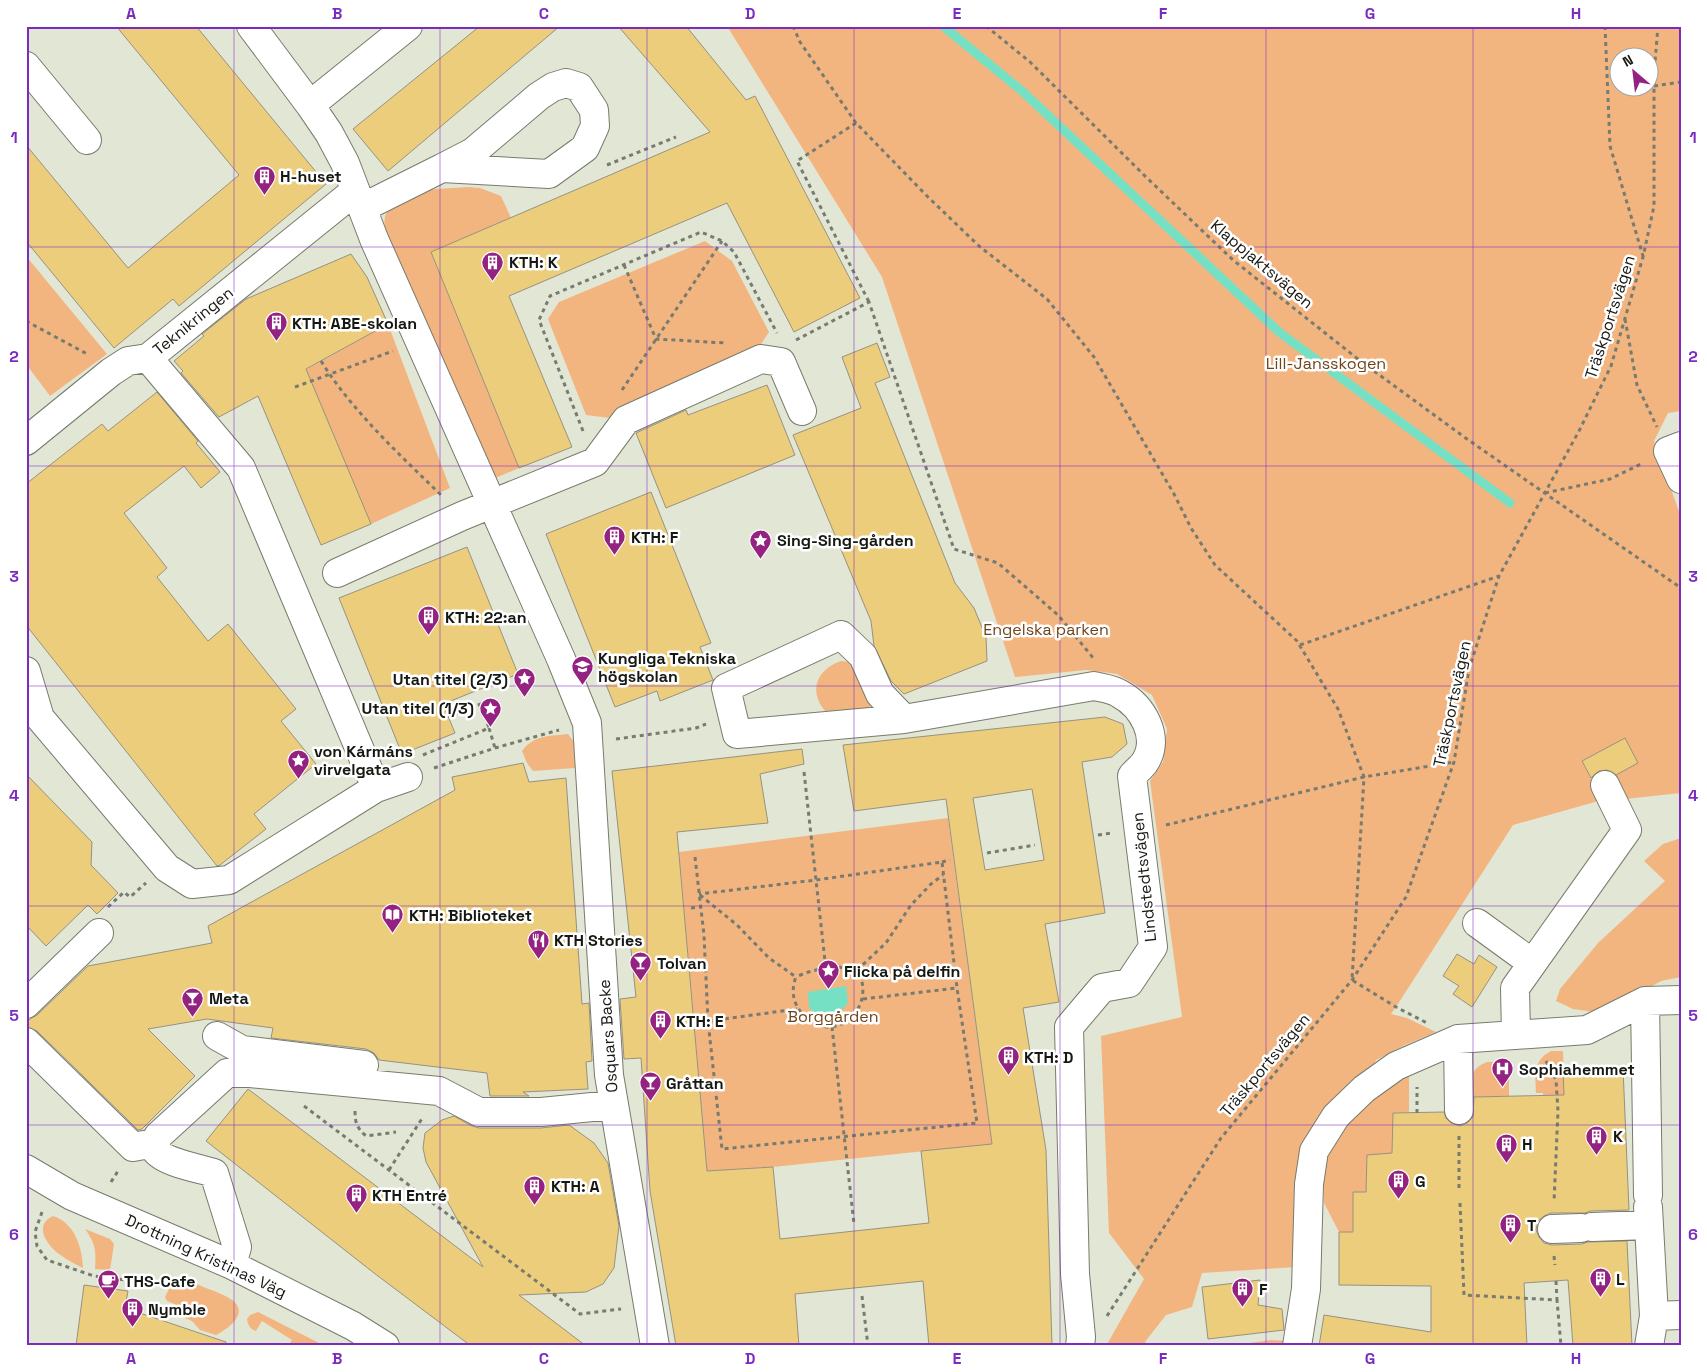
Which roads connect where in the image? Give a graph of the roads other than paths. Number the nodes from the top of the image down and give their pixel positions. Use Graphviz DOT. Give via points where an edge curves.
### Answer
graph roads {
  1 [pos="251,26"];
  2 [pos="408,26"];
  3 [pos="26,66"];
  4 [pos="310,105"];
  5 [pos="87,140"];
  6 [pos="442,168"];
  7 [pos="359,199"];
  8 [pos="148,358"];
  9 [pos="802,411"];
  10 [pos="26,441"];
  11 [pos="1674,448"];
  12 [pos="1681,479"];
  13 [pos="492,504"];
  14 [pos="337,574"];
  15 [pos="26,671"];
  16 [pos="904,719"];
  17 [pos="408,777"];
  18 [pos="1605,785"];
  19 [pos="376,788"];
  20 [pos="102,922"];
  21 [pos="1477,923"];
  22 [pos="1532,963"];
  23 [pos="1681,1000"];
  24 [pos="1645,1001"];
  25 [pos="26,1004"];
  26 [pos="1516,1035"];
  27 [pos="217,1036"];
  28 [pos="1458,1039"];
  29 [pos="26,1042"];
  30 [pos="439,1091"];
  31 [pos="613,1105"];
  32 [pos="1459,1110"];
  33 [pos="155,1143"];
  34 [pos="26,1169"];
  35 [pos="1648,1209"];
  36 [pos="1552,1229"];
  37 [pos="232,1265"];
  38 [pos="1681,1315"];
  39 [pos="1654,1316"];
  40 [pos="1080,1342"];
  41 [pos="385,1346"];
  42 [pos="656,1346"];
  43 [pos="1297,1346"];
  44 [pos="1649,1346"];
  1 -- 4 [label="street"];
  2 -- 4 [label="street"];
  3 -- 5 [label="street"];
  4 -- 7 [label="street" via="345,163"];
  6 -- 6 [label="street, Teknikringen" via="549,174 585,148 595,126 594,110 579,86 566,83 552,87 473,152"];
  6 -- 7 [label="street, Teknikringen"];
  7 -- 8 [label="street, Teknikringen"];
  7 -- 13 [label="street"];
  8 -- 10 [label="street, Teknikringen" via="128,361 111,372"];
  8 -- 19 [label="street" via="241,468"];
  9 -- 13 [label="street" via="782,354 761,359 626,420 596,462"];
  11 -- 12 [label="street"];
  13 -- 14 [label="street"];
  13 -- 31 [label="street, Osquars Backe" via="587,723"];
  15 -- 19 [label="street" via="40,718 167,868 192,884 229,880"];
  16 -- 16 [label="street, Lindstedtsvägen" via="737,734 726,688 841,635 863,656 880,694"];
  16 -- 40 [label="street, Lindstedtsvägen" via="1094,686 1119,693 1136,706 1148,723 1152,744 1146,761 1132,776 1153,947 1129,983 1102,988 1069,1027 1075,1274"];
  17 -- 19 [label="street"];
  18 -- 22 [label="street" via="1627,830"];
  20 -- 25 [label="street"];
  21 -- 22 [label="street"];
  22 -- 26 [label="street" via="1515,988"];
  23 -- 24 [label="street"];
  24 -- 26 [label="street" via="1587,1030"];
  24 -- 35 [label="street"];
  26 -- 28 [label="street"];
  27 -- 30 [label="street" via="242,1050 424,1073"];
  28 -- 32 [label="street"];
  28 -- 43 [label="street" via="1396,1066 1364,1090 1336,1116 1314,1151 1309,1184 1306,1289"];
  29 -- 33 [label="street" via="133,1147"];
  30 -- 31 [label="street" via="479,1112 541,1112"];
  30 -- 33 [label="street" via="227,1072 164,1130"];
  31 -- 42 [label="street, Osquars Backe"];
  33 -- 37 [label="street" via="156,1152 164,1158 214,1173 237,1247"];
  34 -- 37 [label="street, Drottning Kristinas Väg" via="72,1196"];
  35 -- 36 [label="street" via="1586,1228"];
  35 -- 39 [label="street"];
  37 -- 41 [label="street, Drottning Kristinas Väg" via="354,1326"];
  38 -- 39 [label="street"];
  39 -- 44 [label="street"];
}
